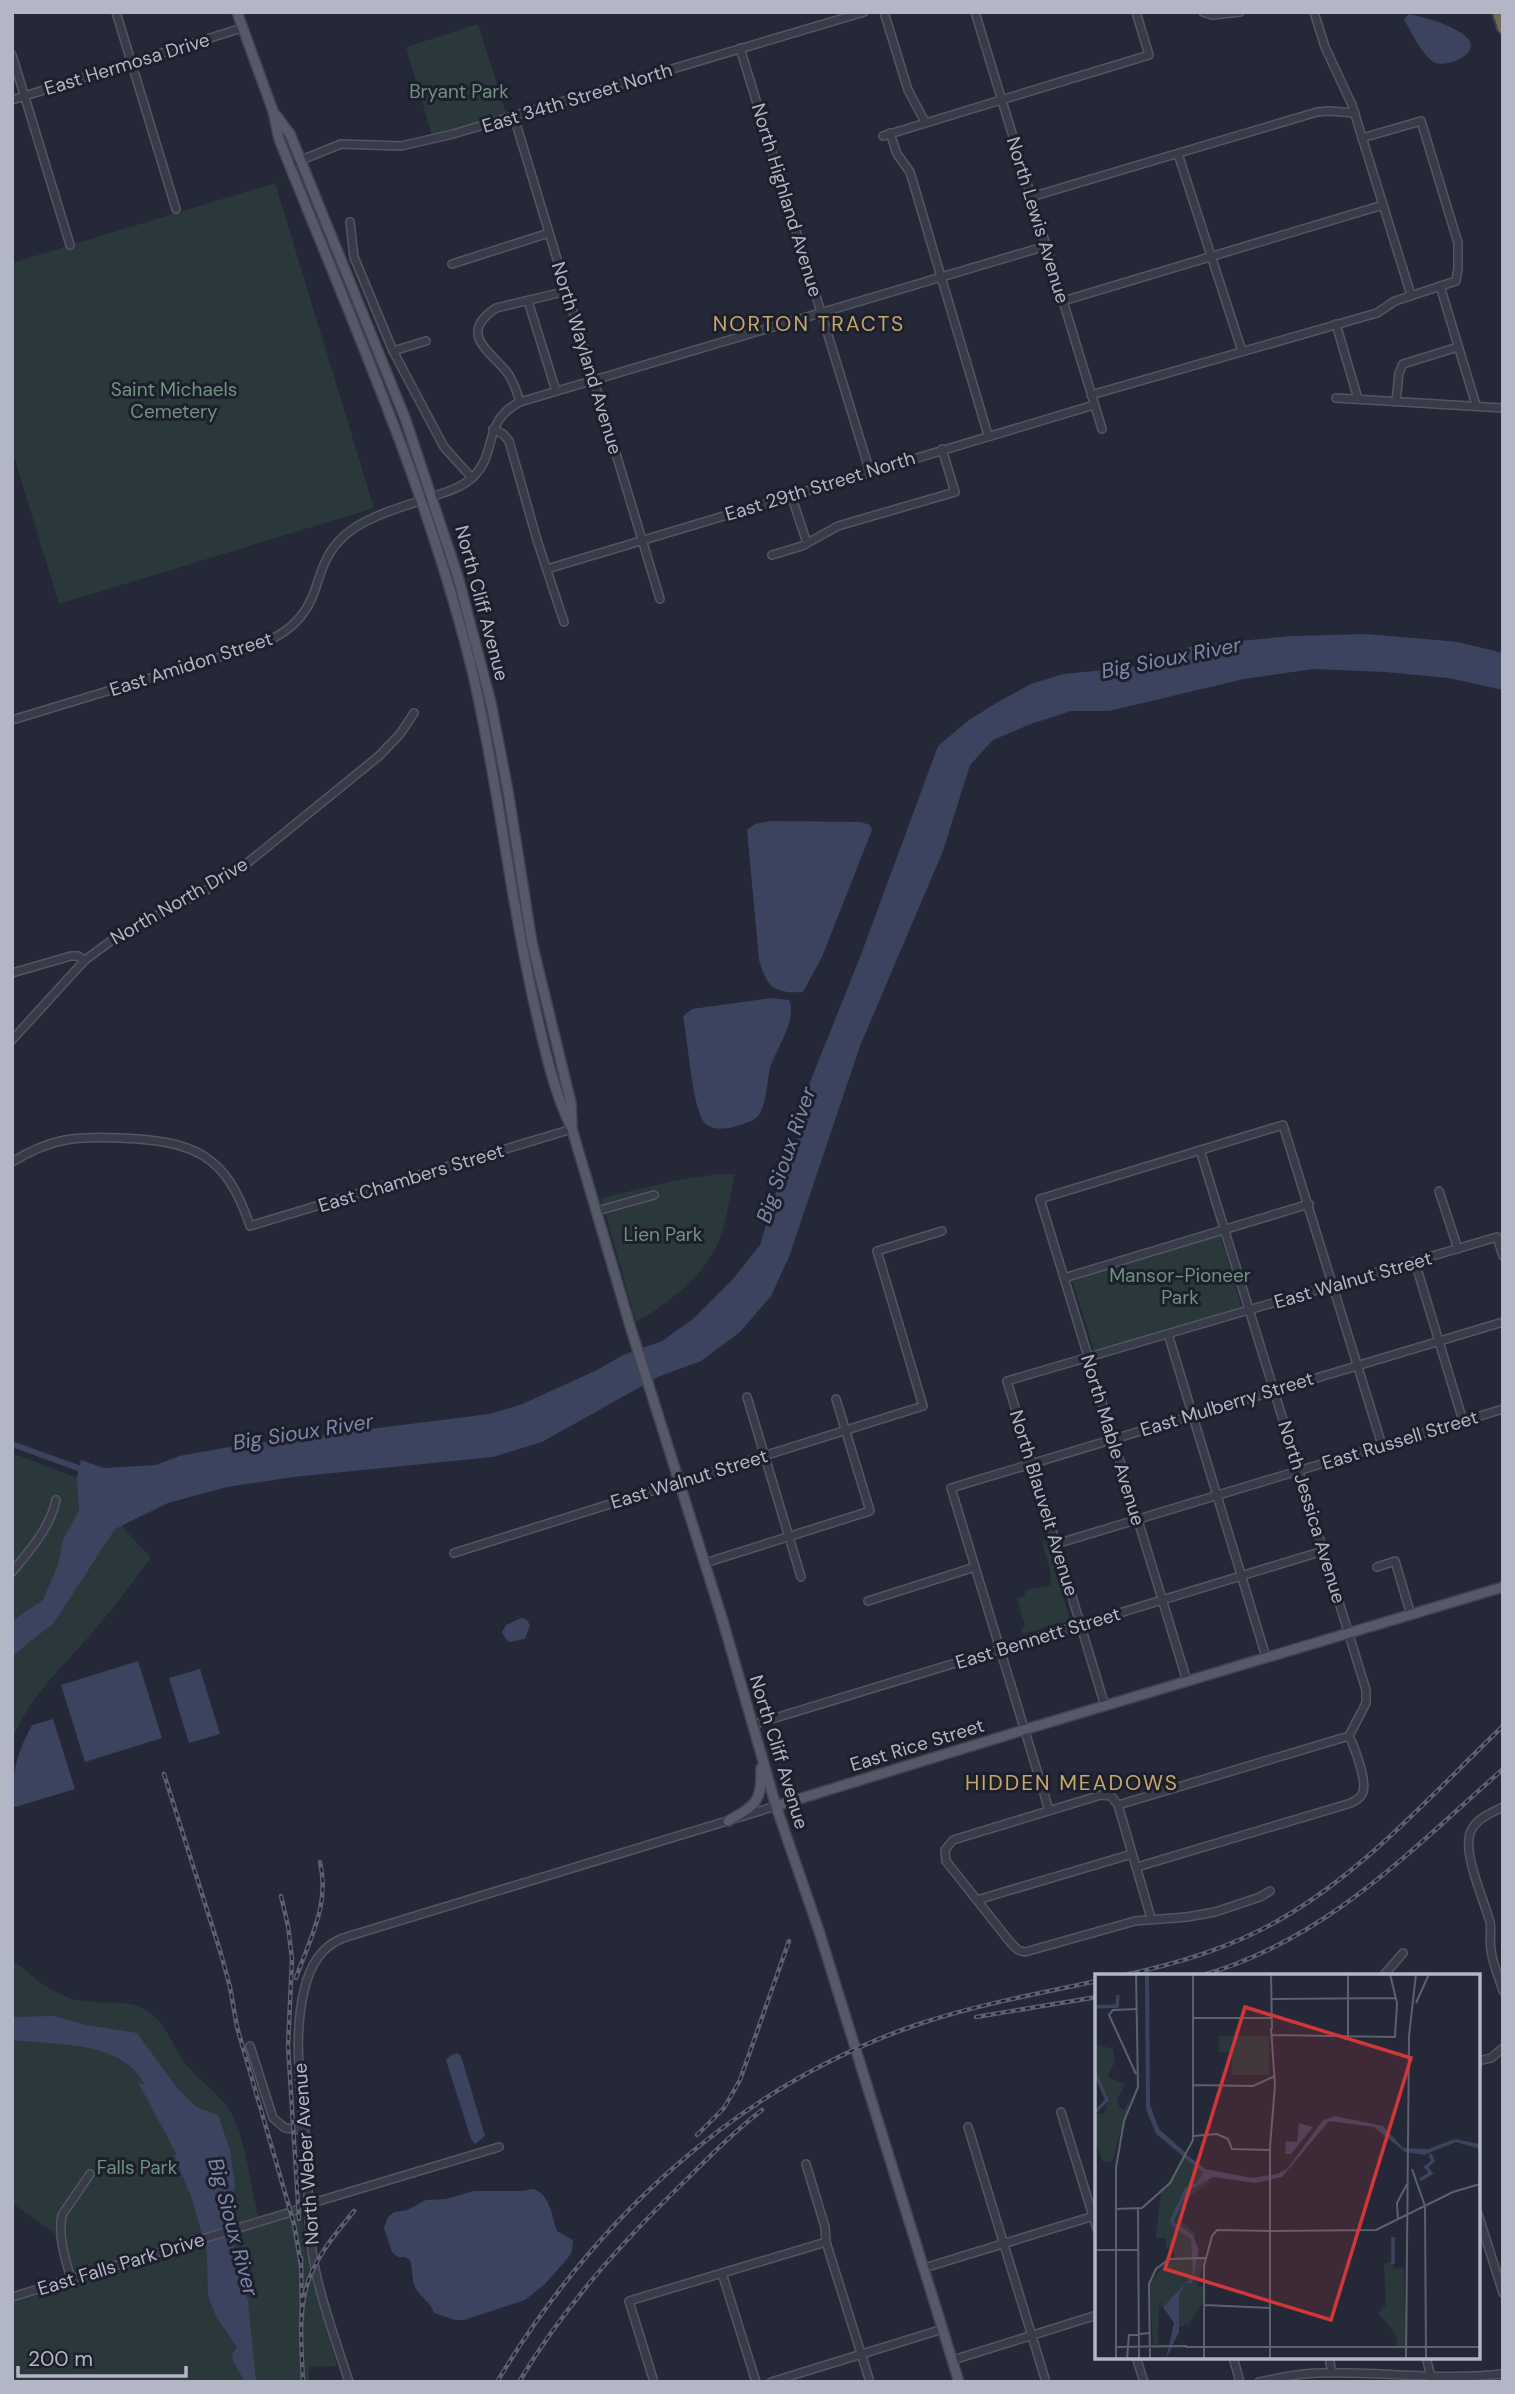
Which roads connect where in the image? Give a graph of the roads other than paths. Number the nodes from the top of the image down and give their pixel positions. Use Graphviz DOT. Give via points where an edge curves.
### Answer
graph roads {
  1 [pos="116,12"];
  2 [pos="237,12"];
  3 [pos="864,12"];
  4 [pos="884,12"];
  5 [pos="975,12"];
  6 [pos="1136,12"];
  7 [pos="1203,12"];
  8 [pos="1240,12"];
  9 [pos="1314,12"];
  10 [pos="1498,12"];
  11 [pos="242,29"];
  12 [pos="1503,29"];
  13 [pos="740,48"];
  14 [pos="12,55"];
  15 [pos="131,63"];
  16 [pos="25,96"];
  17 [pos="12,100"];
  18 [pos="1002,100"];
  19 [pos="274,111"];
  20 [pos="1355,113"];
  21 [pos="514,117"];
  22 [pos="926,122"];
  23 [pos="1362,138"];
  24 [pos="1178,154"];
  25 [pos="300,160"];
  26 [pos="289,164"];
  27 [pos="1031,197"];
  28 [pos="1382,205"];
  29 [pos="176,209"];
  30 [pos="350,222"];
  31 [pos="549,233"];
  32 [pos="70,245"];
  33 [pos="1046,246"];
  34 [pos="1211,257"];
  35 [pos="452,264"];
  36 [pos="941,277"];
  37 [pos="1440,286"];
  38 [pos="567,291"];
  39 [pos="1411,295"];
  40 [pos="528,301"];
  41 [pos="1063,301"];
  42 [pos="821,312"];
  43 [pos="1336,324"];
  44 [pos="426,341"];
  45 [pos="1458,347"];
  46 [pos="393,351"];
  47 [pos="1242,351"];
  48 [pos="594,379"];
  49 [pos="556,391"];
  50 [pos="1091,395"];
  51 [pos="1336,398"];
  52 [pos="1357,399"];
  53 [pos="1396,401"];
  54 [pos="520,402"];
  55 [pos="1094,405"];
  56 [pos="1476,405"];
  57 [pos="1503,408"];
  58 [pos="493,429"];
  59 [pos="1101,429"];
  60 [pos="988,435"];
  61 [pos="942,449"];
  62 [pos="870,472"];
  63 [pos="472,478"];
  64 [pos="791,495"];
  65 [pos="433,497"];
  66 [pos="422,500"];
  67 [pos="642,540"];
  68 [pos="807,542"];
  69 [pos="772,555"];
  70 [pos="547,569"];
  71 [pos="660,599"];
  72 [pos="564,622"];
  73 [pos="414,713"];
  74 [pos="12,720"];
  75 [pos="85,960"];
  76 [pos="12,973"];
  77 [pos="12,1040"];
  78 [pos="572,1129"];
  79 [pos="1200,1150"];
  80 [pos="12,1162"];
  81 [pos="1439,1192"];
  82 [pos="654,1195"];
  83 [pos="1309,1204"];
  84 [pos="597,1211"];
  85 [pos="1225,1228"];
  86 [pos="942,1231"];
  87 [pos="1458,1249"];
  88 [pos="1503,1256"];
  89 [pos="1415,1262"];
  90 [pos="1064,1278"];
  91 [pos="1334,1285"];
  92 [pos="1250,1310"];
  93 [pos="1503,1322"];
  94 [pos="1168,1334"];
  95 [pos="1439,1341"];
  96 [pos="1088,1357"];
  97 [pos="1357,1364"];
  98 [pos="1007,1381"];
  99 [pos="1274,1389"];
  100 [pos="747,1397"];
  101 [pos="836,1399"];
  102 [pos="1503,1409"];
  103 [pos="1194,1415"];
  104 [pos="1463,1421"];
  105 [pos="846,1431"];
  106 [pos="1113,1439"];
  107 [pos="1382,1445"];
  108 [pos="765,1456"];
  109 [pos="1031,1464"];
  110 [pos="1298,1470"];
  111 [pos="679,1482"];
  112 [pos="1217,1494"];
  113 [pos="56,1500"];
  114 [pos="1137,1519"];
  115 [pos="789,1536"];
  116 [pos="1056,1544"];
  117 [pos="1324,1551"];
  118 [pos="454,1553"];
  119 [pos="705,1563"];
  120 [pos="975,1567"];
  121 [pos="1377,1567"];
  122 [pos="12,1572"];
  123 [pos="1242,1576"];
  124 [pos="801,1577"];
  125 [pos="1503,1587"];
  126 [pos="1162,1600"];
  127 [pos="868,1601"];
  128 [pos="1410,1615"];
  129 [pos="1081,1625"];
  130 [pos="1349,1633"];
  131 [pos="1001,1649"];
  132 [pos="1266,1657"];
  133 [pos="1186,1681"];
  134 [pos="1105,1706"];
  135 [pos="752,1725"];
  136 [pos="1025,1730"];
  137 [pos="1349,1736"];
  138 [pos="761,1756"];
  139 [pos="1118,1805"];
  140 [pos="776,1806"];
  141 [pos="1503,1807"];
  142 [pos="1049,1810"];
  143 [pos="728,1821"];
  144 [pos="1132,1854"];
  145 [pos="1137,1867"];
  146 [pos="1270,1891"];
  147 [pos="977,1900"];
  148 [pos="1151,1918"];
  149 [pos="342,1938"];
  150 [pos="1403,1953"];
  151 [pos="1385,1974"];
  152 [pos="1503,1991"];
  153 [pos="250,2046"];
  154 [pos="1503,2048"];
  155 [pos="1480,2061"];
  156 [pos="1061,2112"];
  157 [pos="968,2127"];
  158 [pos="304,2130"];
  159 [pos="499,2147"];
  160 [pos="806,2164"];
  161 [pos="90,2174"];
  162 [pos="309,2204"];
  163 [pos="1095,2216"];
  164 [pos="1480,2220"];
  165 [pos="826,2242"];
  166 [pos="1004,2244"];
  167 [pos="924,2268"];
  168 [pos="722,2273"];
  169 [pos="71,2279"];
  170 [pos="1503,2293"];
  171 [pos="12,2297"];
  172 [pos="1095,2316"];
  173 [pos="943,2329"];
  174 [pos="1032,2335"];
  175 [pos="861,2354"];
  176 [pos="1137,2359"];
  177 [pos="1234,2359"];
  178 [pos="1329,2359"];
  179 [pos="1426,2359"];
  180 [pos="953,2360"];
  181 [pos="1332,2373"];
  182 [pos="1503,2374"];
  183 [pos="1430,2377"];
  184 [pos="1379,2378"];
  185 [pos="1476,2379"];
  186 [pos="349,2382"];
  187 [pos="654,2382"];
  188 [pos="756,2382"];
  189 [pos="771,2382"];
  190 [pos="870,2382"];
  191 [pos="959,2382"];
  192 [pos="1046,2382"];
  193 [pos="1144,2382"];
  194 [pos="1240,2382"];
  195 [pos="1259,2382"];
  1 -- 15 [label="street"];
  2 -- 11 [label="main road, North Cliff Avenue"];
  3 -- 13 [label="street, East 34th Street North"];
  4 -- 22 [label="street" via="908,90"];
  5 -- 18 [label="street, North Lewis Avenue"];
  6 -- 18 [label="street" via="1149,55"];
  7 -- 8 [label="street"];
  9 -- 20 [label="street"];
  10 -- 12 [label="highway"];
  11 -- 15 [label="street, East Hermosa Drive"];
  11 -- 19 [label="main road, North Cliff Avenue"];
  13 -- 21 [label="street, East 34th Street North"];
  13 -- 42 [label="street, North Highland Avenue"];
  14 -- 16 [label="street"];
  15 -- 16 [label="street, East Hermosa Drive"];
  15 -- 29 [label="street"];
  16 -- 17 [label="street, East Hermosa Drive"];
  16 -- 32 [label="street"];
  18 -- 22 [label="street"];
  18 -- 27 [label="street, North Lewis Avenue"];
  19 -- 25 [label="main road, North Cliff Avenue"];
  19 -- 26 [label="main road, North Cliff Avenue"];
  20 -- 23 [label="street"];
  20 -- 24 [label="street" via="1317,112"];
  21 -- 25 [label="street, East 34th Street North" via="401,146 341,144"];
  21 -- 31 [label="street, North Wayland Avenue"];
  22 -- 36 [label="street" via="886,135 910,172"];
  23 -- 28 [label="street"];
  23 -- 37 [label="street" via="1421,121 1458,243 1456,281"];
  24 -- 27 [label="street"];
  24 -- 34 [label="street"];
  25 -- 26 [label="street, East 34th Street North"];
  25 -- 65 [label="main road, North Cliff Avenue" via="397,396"];
  26 -- 66 [label="main road, North Cliff Avenue"];
  27 -- 33 [label="street, North Lewis Avenue"];
  28 -- 34 [label="street"];
  28 -- 39 [label="street"];
  30 -- 46 [label="street" via="356,266"];
  31 -- 35 [label="street"];
  31 -- 38 [label="street, North Wayland Avenue"];
  33 -- 36 [label="street"];
  33 -- 41 [label="street, North Lewis Avenue"];
  34 -- 41 [label="street"];
  34 -- 47 [label="street"];
  36 -- 42 [label="street"];
  36 -- 60 [label="street"];
  37 -- 39 [label="street"];
  37 -- 45 [label="street"];
  38 -- 40 [label="street"];
  38 -- 48 [label="street, North Wayland Avenue"];
  39 -- 43 [label="street" via="1383,310"];
  40 -- 49 [label="street"];
  40 -- 54 [label="street" via="496,308 481,319 478,331 483,347 506,372"];
  41 -- 50 [label="street, North Lewis Avenue"];
  42 -- 48 [label="street"];
  42 -- 62 [label="street, North Highland Avenue"];
  43 -- 47 [label="street"];
  43 -- 52 [label="street"];
  44 -- 46 [label="street"];
  45 -- 53 [label="street" via="1403,364"];
  45 -- 56 [label="street"];
  46 -- 63 [label="street" via="444,447"];
  47 -- 50 [label="street"];
  48 -- 49 [label="street"];
  48 -- 67 [label="street, North Wayland Avenue"];
  49 -- 54 [label="street"];
  50 -- 55 [label="street, North Lewis Avenue"];
  51 -- 52 [label="street"];
  52 -- 53 [label="street"];
  53 -- 56 [label="street"];
  54 -- 58 [label="street"];
  55 -- 59 [label="street, North Lewis Avenue"];
  55 -- 60 [label="street, East 29th Street North"];
  56 -- 57 [label="street"];
  58 -- 63 [label="street" via="485,458"];
  58 -- 70 [label="street" via="509,441"];
  60 -- 61 [label="street, East 29th Street North"];
  61 -- 62 [label="street, East 29th Street North"];
  61 -- 68 [label="street" via="954,492 831,528"];
  62 -- 64 [label="street, East 29th Street North"];
  63 -- 65 [label="street, East Amidon Street"];
  64 -- 67 [label="street, East 29th Street North"];
  64 -- 68 [label="street"];
  65 -- 66 [label="street, East Amidon Street"];
  65 -- 78 [label="main road, North Cliff Avenue" via="491,703 532,943 570,1102"];
  66 -- 74 [label="street, East Amidon Street" via="364,524 341,539 327,556 303,615 275,638"];
  66 -- 78 [label="main road, North Cliff Avenue" via="472,673 531,989 561,1106"];
  67 -- 70 [label="street, East 29th Street North"];
  67 -- 71 [label="street, North Wayland Avenue"];
  68 -- 69 [label="street"];
  70 -- 72 [label="street"];
  73 -- 75 [label="street, North North Drive" via="379,756 240,869 119,935"];
  75 -- 76 [label="street" via="71,956"];
  75 -- 77 [label="street, North North Drive"];
  78 -- 80 [label="street, East Chambers Street" via="250,1226 242,1201 226,1176 202,1154 181,1144 67,1138"];
  78 -- 84 [label="main road, North Cliff Avenue"];
  79 -- 83 [label="street" via="1283,1125"];
  79 -- 85 [label="street, North Jessica Avenue"];
  79 -- 90 [label="street, North Mable Avenue" via="1040,1199"];
  81 -- 87 [label="street"];
  82 -- 84 [label="street"];
  83 -- 85 [label="street"];
  83 -- 91 [label="street"];
  84 -- 111 [label="main road, North Cliff Avenue"];
  85 -- 90 [label="street"];
  85 -- 92 [label="street, North Jessica Avenue"];
  86 -- 105 [label="street, East Walnut Street" via="877,1251 923,1406"];
  87 -- 88 [label="street, East Walnut Street" via="1497,1237"];
  87 -- 89 [label="street, East Walnut Street"];
  89 -- 91 [label="street, East Walnut Street"];
  89 -- 95 [label="street"];
  90 -- 96 [label="street, North Mable Avenue"];
  91 -- 92 [label="street, East Walnut Street"];
  91 -- 97 [label="street"];
  92 -- 94 [label="street, East Walnut Street"];
  92 -- 99 [label="street, North Jessica Avenue"];
  93 -- 95 [label="street, East Mulberry Street"];
  94 -- 96 [label="street, East Walnut Street"];
  94 -- 103 [label="street"];
  95 -- 97 [label="street, East Mulberry Street"];
  95 -- 104 [label="street"];
  96 -- 98 [label="street, East Walnut Street"];
  96 -- 106 [label="street, North Mable Avenue"];
  97 -- 99 [label="street, East Mulberry Street"];
  97 -- 107 [label="street"];
  98 -- 109 [label="street, North Blauvelt Avenue"];
  99 -- 103 [label="street, East Mulberry Street"];
  99 -- 110 [label="street, North Jessica Avenue"];
  100 -- 108 [label="street"];
  101 -- 105 [label="street"];
  102 -- 104 [label="street, East Russell Street"];
  103 -- 106 [label="street, East Mulberry Street"];
  103 -- 112 [label="street"];
  104 -- 107 [label="street, East Russell Street"];
  105 -- 108 [label="street, East Walnut Street"];
  105 -- 115 [label="street" via="870,1511"];
  106 -- 109 [label="street, East Mulberry Street"];
  106 -- 114 [label="street, North Mable Avenue"];
  107 -- 110 [label="street, East Russell Street"];
  108 -- 111 [label="street, East Walnut Street"];
  108 -- 115 [label="street"];
  109 -- 116 [label="street, North Blauvelt Avenue"];
  109 -- 120 [label="street, East Mulberry Street" via="951,1488"];
  110 -- 112 [label="street, East Russell Street"];
  110 -- 117 [label="street, North Jessica Avenue"];
  111 -- 118 [label="street, East Walnut Street"];
  111 -- 119 [label="main road, North Cliff Avenue"];
  112 -- 114 [label="street, East Russell Street"];
  112 -- 123 [label="street"];
  113 -- 122 [label="street" via="44,1529"];
  114 -- 116 [label="street, East Russell Street"];
  114 -- 126 [label="street, North Mable Avenue"];
  115 -- 119 [label="street"];
  115 -- 124 [label="street"];
  116 -- 129 [label="street, North Blauvelt Avenue"];
  117 -- 123 [label="street, East Bennett Street"];
  117 -- 130 [label="street, North Jessica Avenue"];
  119 -- 135 [label="main road, North Cliff Avenue"];
  120 -- 127 [label="street"];
  120 -- 131 [label="street"];
  121 -- 128 [label="street" via="1395,1561"];
  123 -- 126 [label="street, East Bennett Street"];
  123 -- 132 [label="street"];
  125 -- 128 [label="main road, East Rice Street"];
  126 -- 129 [label="street, East Bennett Street"];
  126 -- 133 [label="street, North Mable Avenue"];
  128 -- 130 [label="main road, East Rice Street"];
  129 -- 131 [label="street, East Bennett Street"];
  129 -- 134 [label="street, North Blauvelt Avenue"];
  130 -- 132 [label="main road, East Rice Street"];
  130 -- 137 [label="street, North Jessica Avenue" via="1368,1698"];
  131 -- 135 [label="street, East Bennett Street"];
  131 -- 136 [label="street"];
  132 -- 133 [label="main road, East Rice Street"];
  133 -- 134 [label="main road, East Rice Street"];
  134 -- 136 [label="main road, East Rice Street"];
  135 -- 138 [label="main road, North Cliff Avenue"];
  136 -- 140 [label="main road, East Rice Street"];
  136 -- 142 [label="street"];
  137 -- 139 [label="street"];
  137 -- 145 [label="street" via="1363,1780 1360,1797"];
  138 -- 140 [label="main road, North Cliff Avenue"];
  138 -- 143 [label="main road" via="758,1801"];
  139 -- 142 [label="street" via="1111,1796 1101,1795"];
  139 -- 144 [label="street"];
  140 -- 143 [label="street, East Rice Street"];
  140 -- 167 [label="main road, North Cliff Avenue"];
  141 -- 152 [label="street" via="1477,1823 1470,1831 1469,1843"];
  142 -- 147 [label="street" via="953,1840 945,1850 946,1861"];
  143 -- 149 [label="street, East Rice Street"];
  144 -- 145 [label="street"];
  144 -- 147 [label="street"];
  145 -- 148 [label="street"];
  146 -- 148 [label="street" via="1199,1916"];
  147 -- 148 [label="street" via="1021,1952"];
  149 -- 158 [label="street, North Weber Avenue" via="317,1957 304,1991 300,2047"];
  150 -- 151 [label="street"];
  153 -- 158 [label="street" via="273,2118 285,2128"];
  154 -- 155 [label="street"];
  156 -- 163 [label="street"];
  157 -- 166 [label="street"];
  158 -- 162 [label="street, North Weber Avenue"];
  159 -- 162 [label="street, East Falls Park Drive"];
  160 -- 165 [label="street"];
  161 -- 169 [label="street" via="62,2215 63,2251"];
  162 -- 169 [label="street, East Falls Park Drive"];
  162 -- 186 [label="street, North Weber Avenue" via="316,2270"];
  163 -- 166 [label="street"];
  164 -- 170 [label="street"];
  165 -- 168 [label="street"];
  165 -- 175 [label="street"];
  166 -- 167 [label="street"];
  166 -- 174 [label="street"];
  167 -- 173 [label="main road, North Cliff Avenue"];
  168 -- 187 [label="street" via="629,2301"];
  168 -- 188 [label="street"];
  169 -- 171 [label="street, East Falls Park Drive"];
  172 -- 174 [label="street"];
  173 -- 175 [label="street"];
  173 -- 180 [label="main road, North Cliff Avenue"];
  174 -- 180 [label="street"];
  174 -- 192 [label="street"];
  175 -- 189 [label="street"];
  175 -- 190 [label="street"];
  176 -- 193 [label="street"];
  177 -- 194 [label="street"];
  178 -- 181 [label="street"];
  179 -- 183 [label="street"];
  180 -- 191 [label="main road, North Cliff Avenue"];
  181 -- 184 [label="street"];
  181 -- 195 [label="street"];
  182 -- 185 [label="street"];
  183 -- 184 [label="street"];
  183 -- 185 [label="street"];
}
